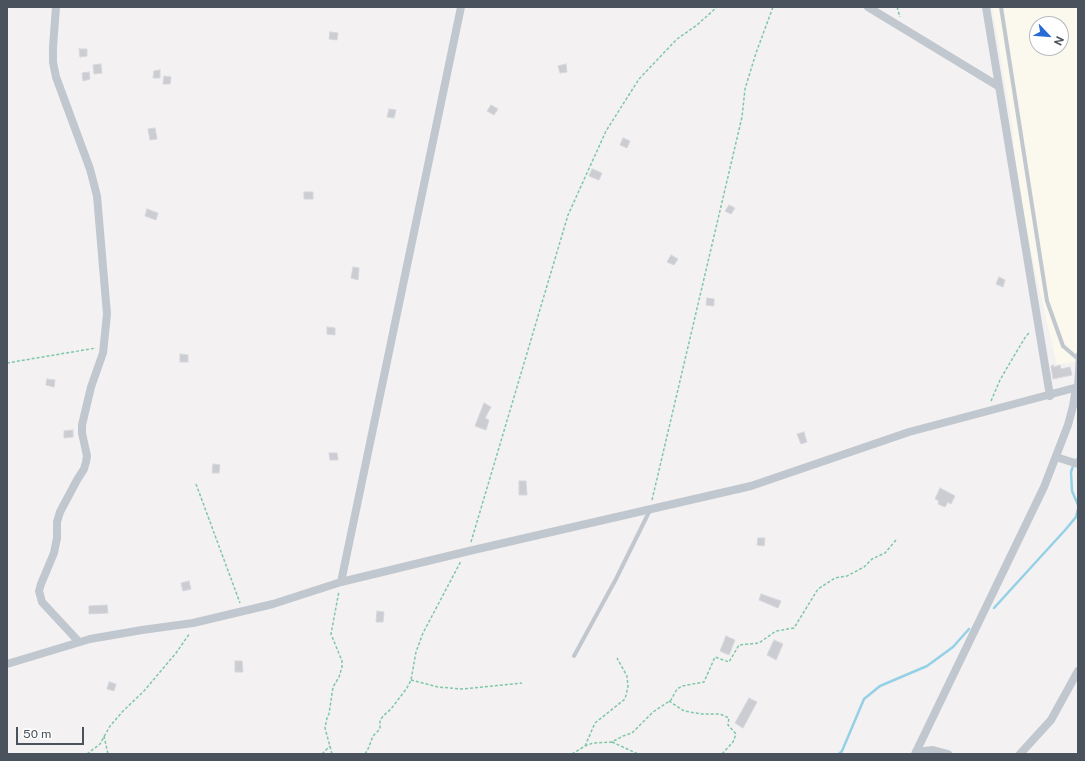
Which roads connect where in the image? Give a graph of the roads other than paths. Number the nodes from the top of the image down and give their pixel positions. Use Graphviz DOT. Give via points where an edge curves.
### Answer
graph roads {
  1 [pos="56,7"];
  2 [pos="461,7"];
  3 [pos="868,7"];
  4 [pos="986,7"];
  5 [pos="1001,7"];
  6 [pos="998,86"];
  7 [pos="1078,356"];
  8 [pos="1077,388"];
  9 [pos="1050,396"];
  10 [pos="1056,457"];
  11 [pos="1078,464"];
  12 [pos="650,510"];
  13 [pos="340,582"];
  14 [pos="79,642"];
  15 [pos="574,656"];
  16 [pos="7,664"];
  17 [pos="1078,671"];
  18 [pos="916,753"];
  19 [pos="948,754"];
  20 [pos="1020,754"];
  1 -- 14 [label="street" via="53,47 56,78 90,169 97,196 107,314 104,346 82,425 86,462 60,512 54,553 39,591 42,602"];
  2 -- 13 [label="street"];
  3 -- 6 [label="street"];
  4 -- 6 [label="street"];
  5 -- 7 [label="lane" via="1047,301 1063,346"];
  6 -- 9 [label="street"];
  7 -- 8 [label="lane"];
  8 -- 9 [label="street"];
  8 -- 10 [label="street"];
  9 -- 12 [label="street" via="909,432 751,486"];
  10 -- 11 [label="street"];
  10 -- 18 [label="street"];
  12 -- 13 [label="street"];
  12 -- 15 [label="lane"];
  13 -- 14 [label="street" via="273,604 193,623"];
  14 -- 16 [label="street"];
  17 -- 20 [label="street" via="1051,720"];
  18 -- 19 [label="street" via="933,750"];
}
